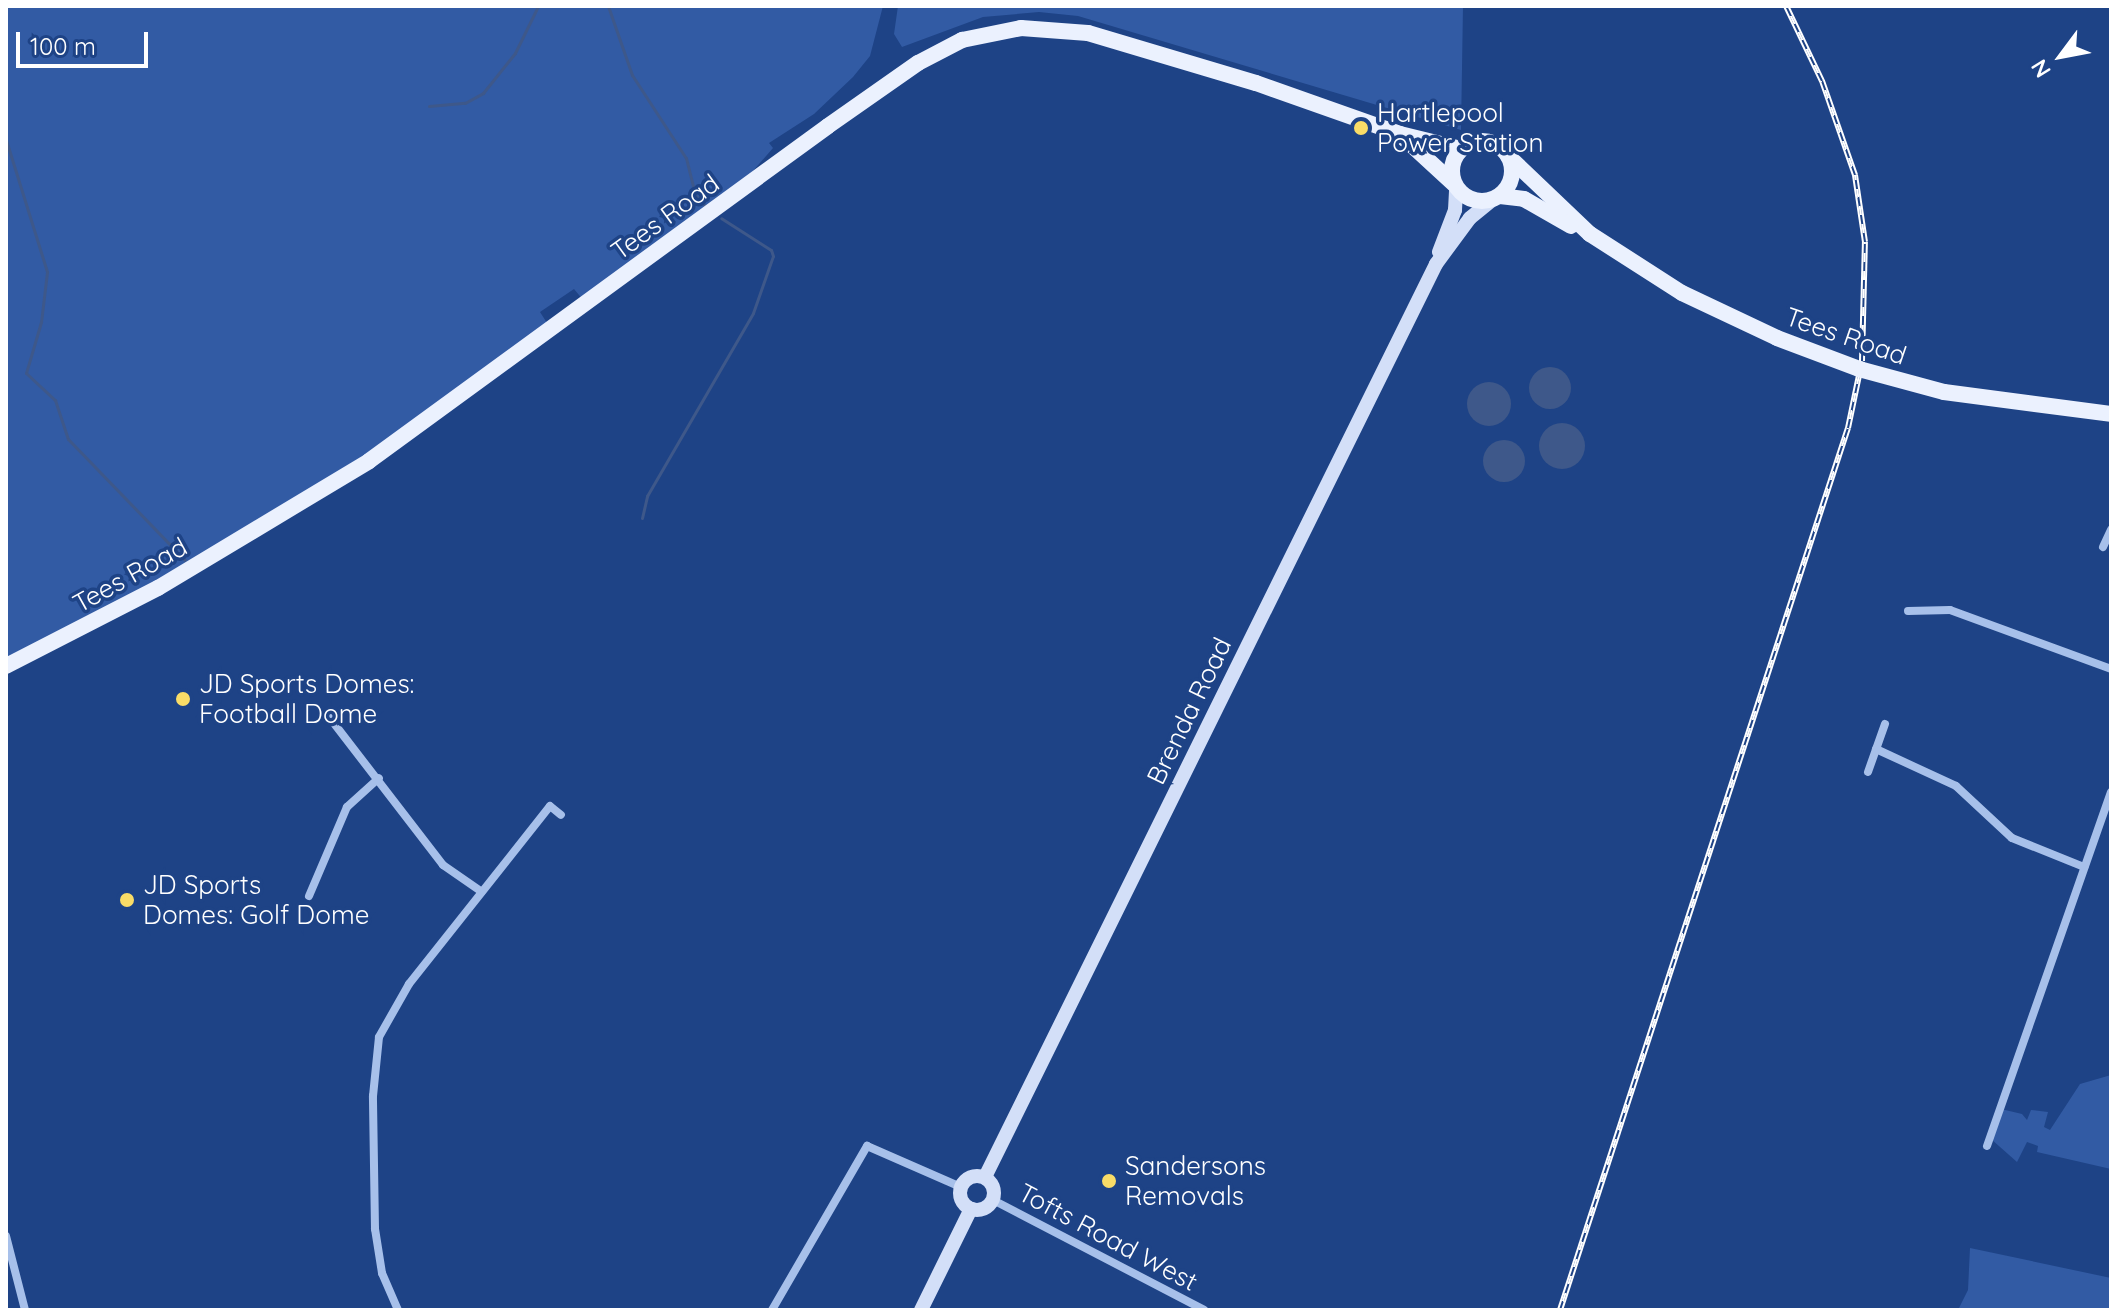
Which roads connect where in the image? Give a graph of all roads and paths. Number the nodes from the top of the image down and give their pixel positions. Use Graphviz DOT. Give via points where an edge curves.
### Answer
graph roads {
  1 [pos="1400,134"];
  2 [pos="1461,149"];
  3 [pos="1508,156"];
  4 [pos="1455,186"];
  5 [pos="1496,198"];
  6 [pos="1590,234"];
  7 [pos="1436,264"];
  8 [pos="2111,414"];
  9 [pos="2111,530"];
  10 [pos="2103,547"];
  11 [pos="1908,611"];
  12 [pos="6,666"];
  13 [pos="2111,669"];
  14 [pos="326,713"];
  15 [pos="1885,724"];
  16 [pos="1876,749"];
  17 [pos="1868,772"];
  18 [pos="379,778"];
  19 [pos="2111,792"];
  20 [pos="561,815"];
  21 [pos="2084,867"];
  22 [pos="482,892"];
  23 [pos="309,896"];
  24 [pos="1987,1146"];
  25 [pos="985,1177"];
  26 [pos="961,1187"];
  27 [pos="993,1200"];
  28 [pos="971,1209"];
  29 [pos="6,1236"];
  30 [pos="25,1310"];
  31 [pos="398,1310"];
  32 [pos="772,1310"];
  33 [pos="921,1310"];
  34 [pos="1204,1310"];
  1 -- 2 [label="main road, Tees Road"];
  1 -- 4 [label="main road, Tees Road"];
  1 -- 12 [label="main road, Tees Road" via="1256,83 1088,33 1021,28 962,40 918,63 828,126 356,469 210,558"];
  2 -- 3 [label="main road" via="1489,141"];
  2 -- 4 [label="main road" via="1451,171"];
  3 -- 5 [label="main road" via="1510,181"];
  3 -- 6 [label="main road, Tees Road"];
  4 -- 5 [label="main road" via="1468,198"];
  4 -- 7 [label="main road, Brenda Road" via="1455,210"];
  5 -- 6 [label="main road, Tees Road" via="1524,199"];
  5 -- 7 [label="main road, Brenda Road" via="1470,218"];
  6 -- 8 [label="main road, Tees Road, bridge" via="1682,293 1859,369 1944,392"];
  7 -- 25 [label="main road, Brenda Road"];
  9 -- 10 [label="street"];
  11 -- 13 [label="street" via="1950,610"];
  14 -- 18 [label="street"];
  15 -- 16 [label="street"];
  16 -- 17 [label="street"];
  16 -- 21 [label="street" via="1956,786 2012,838"];
  18 -- 22 [label="street" via="443,865"];
  18 -- 23 [label="street" via="347,807"];
  19 -- 21 [label="street"];
  20 -- 22 [label="street" via="550,806"];
  21 -- 24 [label="street"];
  22 -- 31 [label="street" via="409,984 379,1037 373,1096 375,1229 382,1273"];
  25 -- 26 [label="main road" via="970,1177"];
  25 -- 27 [label="main road" via="995,1191"];
  26 -- 28 [label="main road" via="964,1204"];
  26 -- 32 [label="street" via="867,1146"];
  27 -- 28 [label="main road" via="981,1210"];
  27 -- 34 [label="street, Tofts Road West"];
  28 -- 33 [label="main road"];
  29 -- 30 [label="street"];
}
